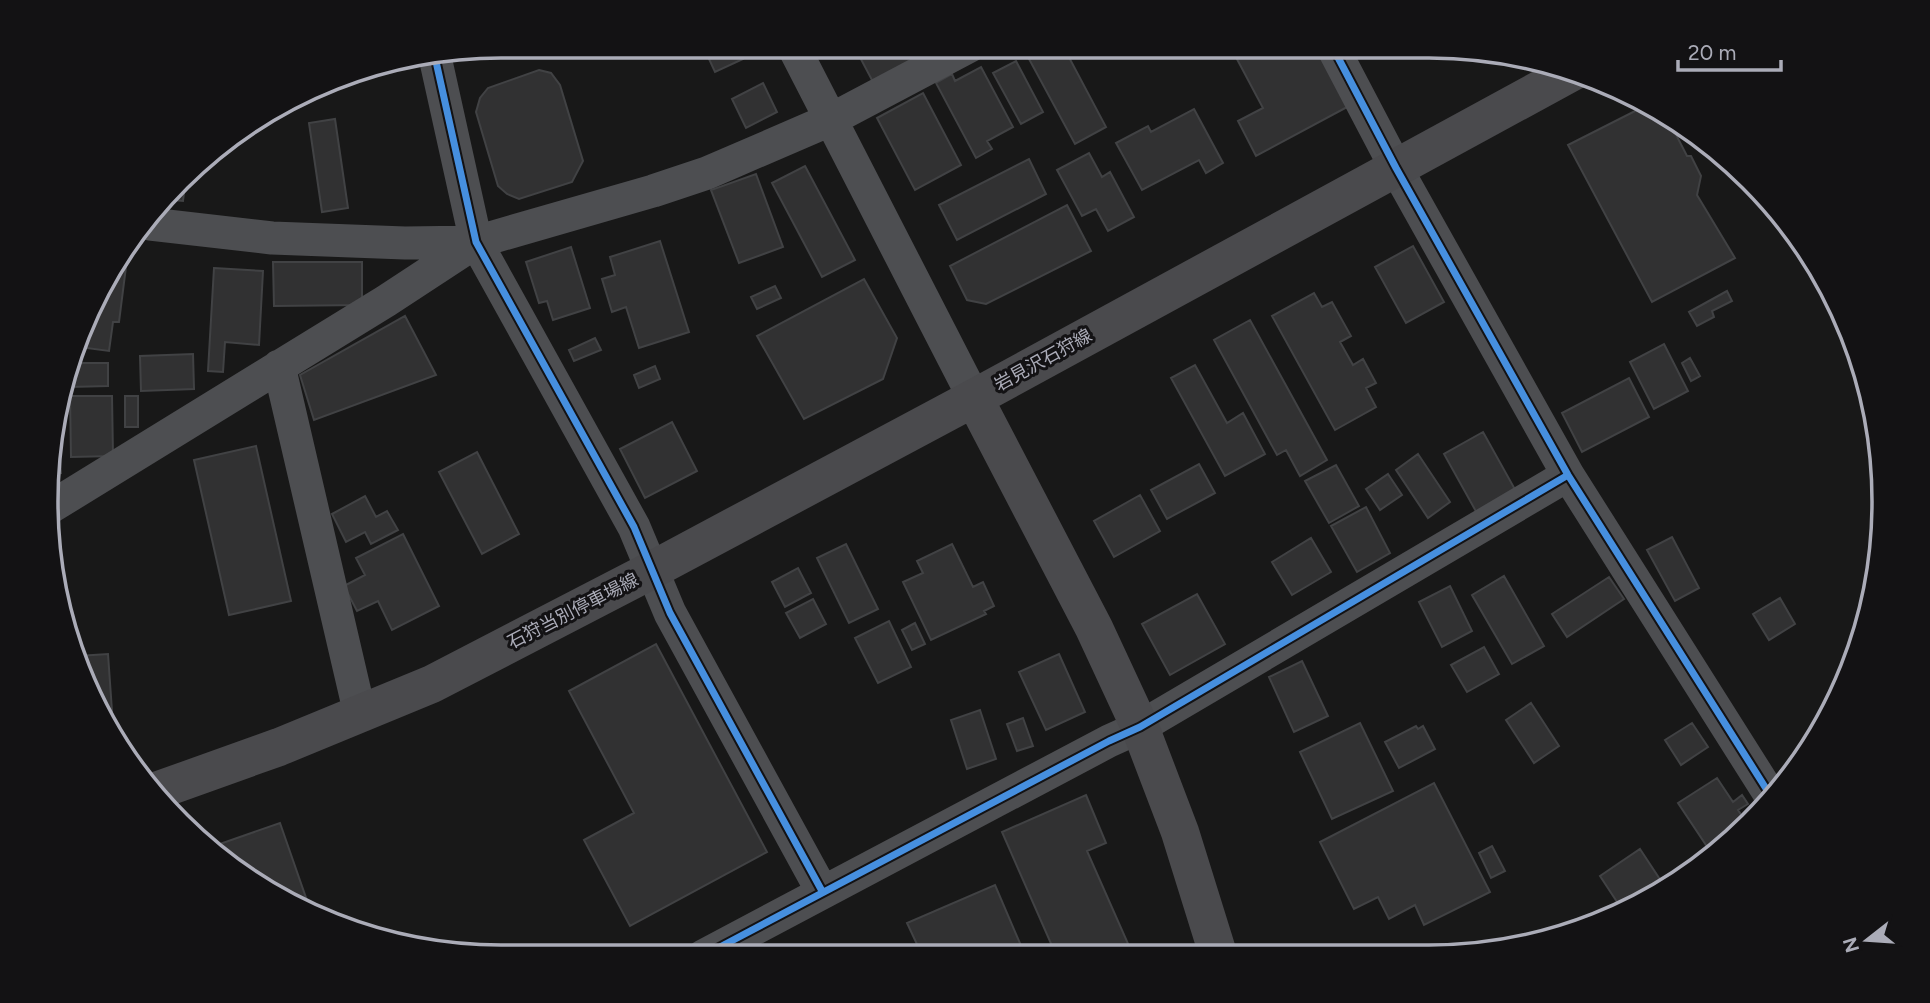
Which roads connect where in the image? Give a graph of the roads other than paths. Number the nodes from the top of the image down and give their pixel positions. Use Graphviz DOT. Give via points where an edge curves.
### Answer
graph roads {
  1 [pos="799,58"];
  2 [pos="947,58"];
  3 [pos="1338,58"];
  4 [pos="436,63"];
  5 [pos="1561,78"];
  6 [pos="832,119"];
  7 [pos="1396,168"];
  8 [pos="155,225"];
  9 [pos="476,243"];
  10 [pos="279,366"];
  11 [pos="974,398"];
  12 [pos="1568,475"];
  13 [pos="58,503"];
  14 [pos="652,570"];
  15 [pos="360,714"];
  16 [pos="1140,727"];
  17 [pos="163,788"];
  18 [pos="1766,789"];
  19 [pos="822,891"];
  20 [pos="723,945"];
  21 [pos="1215,945"];
  1 -- 6 [label="street"];
  2 -- 6 [label="street"];
  3 -- 7 [label="street"];
  4 -- 9 [label="street"];
  5 -- 7 [label="main road, 岩見沢石狩線"];
  6 -- 9 [label="street" via="707,173"];
  6 -- 11 [label="street"];
  7 -- 11 [label="main road, 岩見沢石狩線"];
  7 -- 12 [label="street"];
  8 -- 9 [label="street" via="272,238"];
  9 -- 10 [label="street"];
  9 -- 14 [label="street" via="634,527"];
  10 -- 13 [label="street"];
  10 -- 15 [label="street"];
  11 -- 14 [label="main road, 石狩当別停車場線"];
  11 -- 16 [label="main road, 岩見沢石狩線" via="1094,628"];
  12 -- 16 [label="street"];
  12 -- 18 [label="street"];
  14 -- 15 [label="main road, 石狩当別停車場線" via="432,684"];
  14 -- 19 [label="street" via="670,613"];
  15 -- 17 [label="main road, 石狩当別停車場線"];
  16 -- 19 [label="street"];
  16 -- 21 [label="main road, 岩見沢石狩線" via="1180,832"];
  19 -- 20 [label="street"];
}
